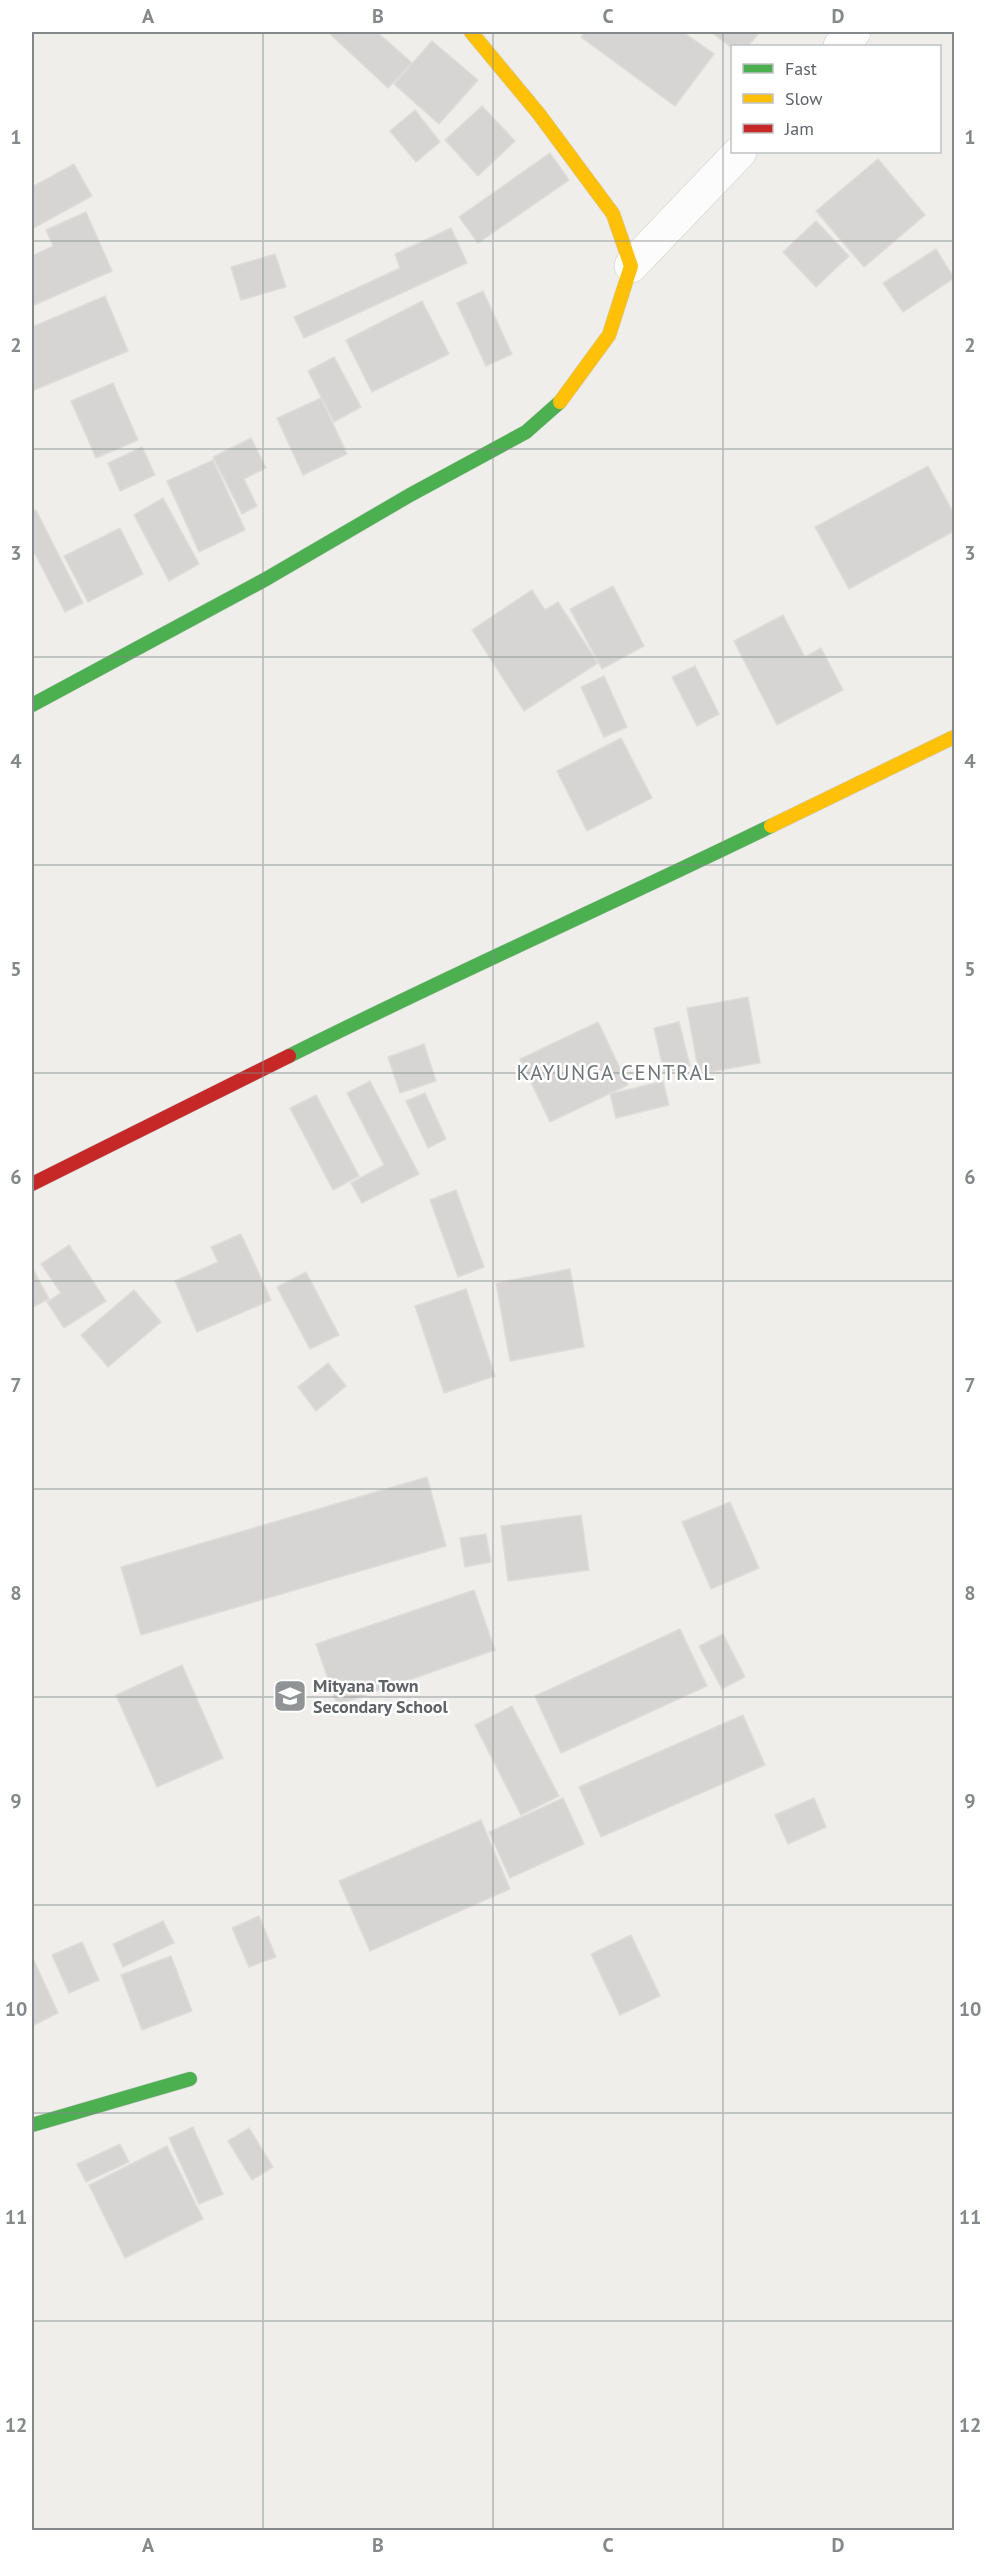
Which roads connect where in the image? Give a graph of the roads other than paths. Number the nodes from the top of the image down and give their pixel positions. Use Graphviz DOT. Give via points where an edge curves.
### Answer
graph roads {
  1 [pos="471,32"];
  2 [pos="854,32"];
  3 [pos="841,45"];
  4 [pos="739,153"];
  5 [pos="631,266"];
  6 [pos="32,705"];
  7 [pos="954,737"];
  8 [pos="32,1184"];
  9 [pos="190,2079"];
  10 [pos="32,2125"];
  1 -- 5 [label="street" via="539,114 613,214"];
  2 -- 3 [label="street"];
  4 -- 5 [label="street"];
  5 -- 6 [label="street" via="609,335 562,400 526,432"];
  7 -- 8 [label="street" via="627,896 393,1004"];
  9 -- 10 [label="street"];
}
